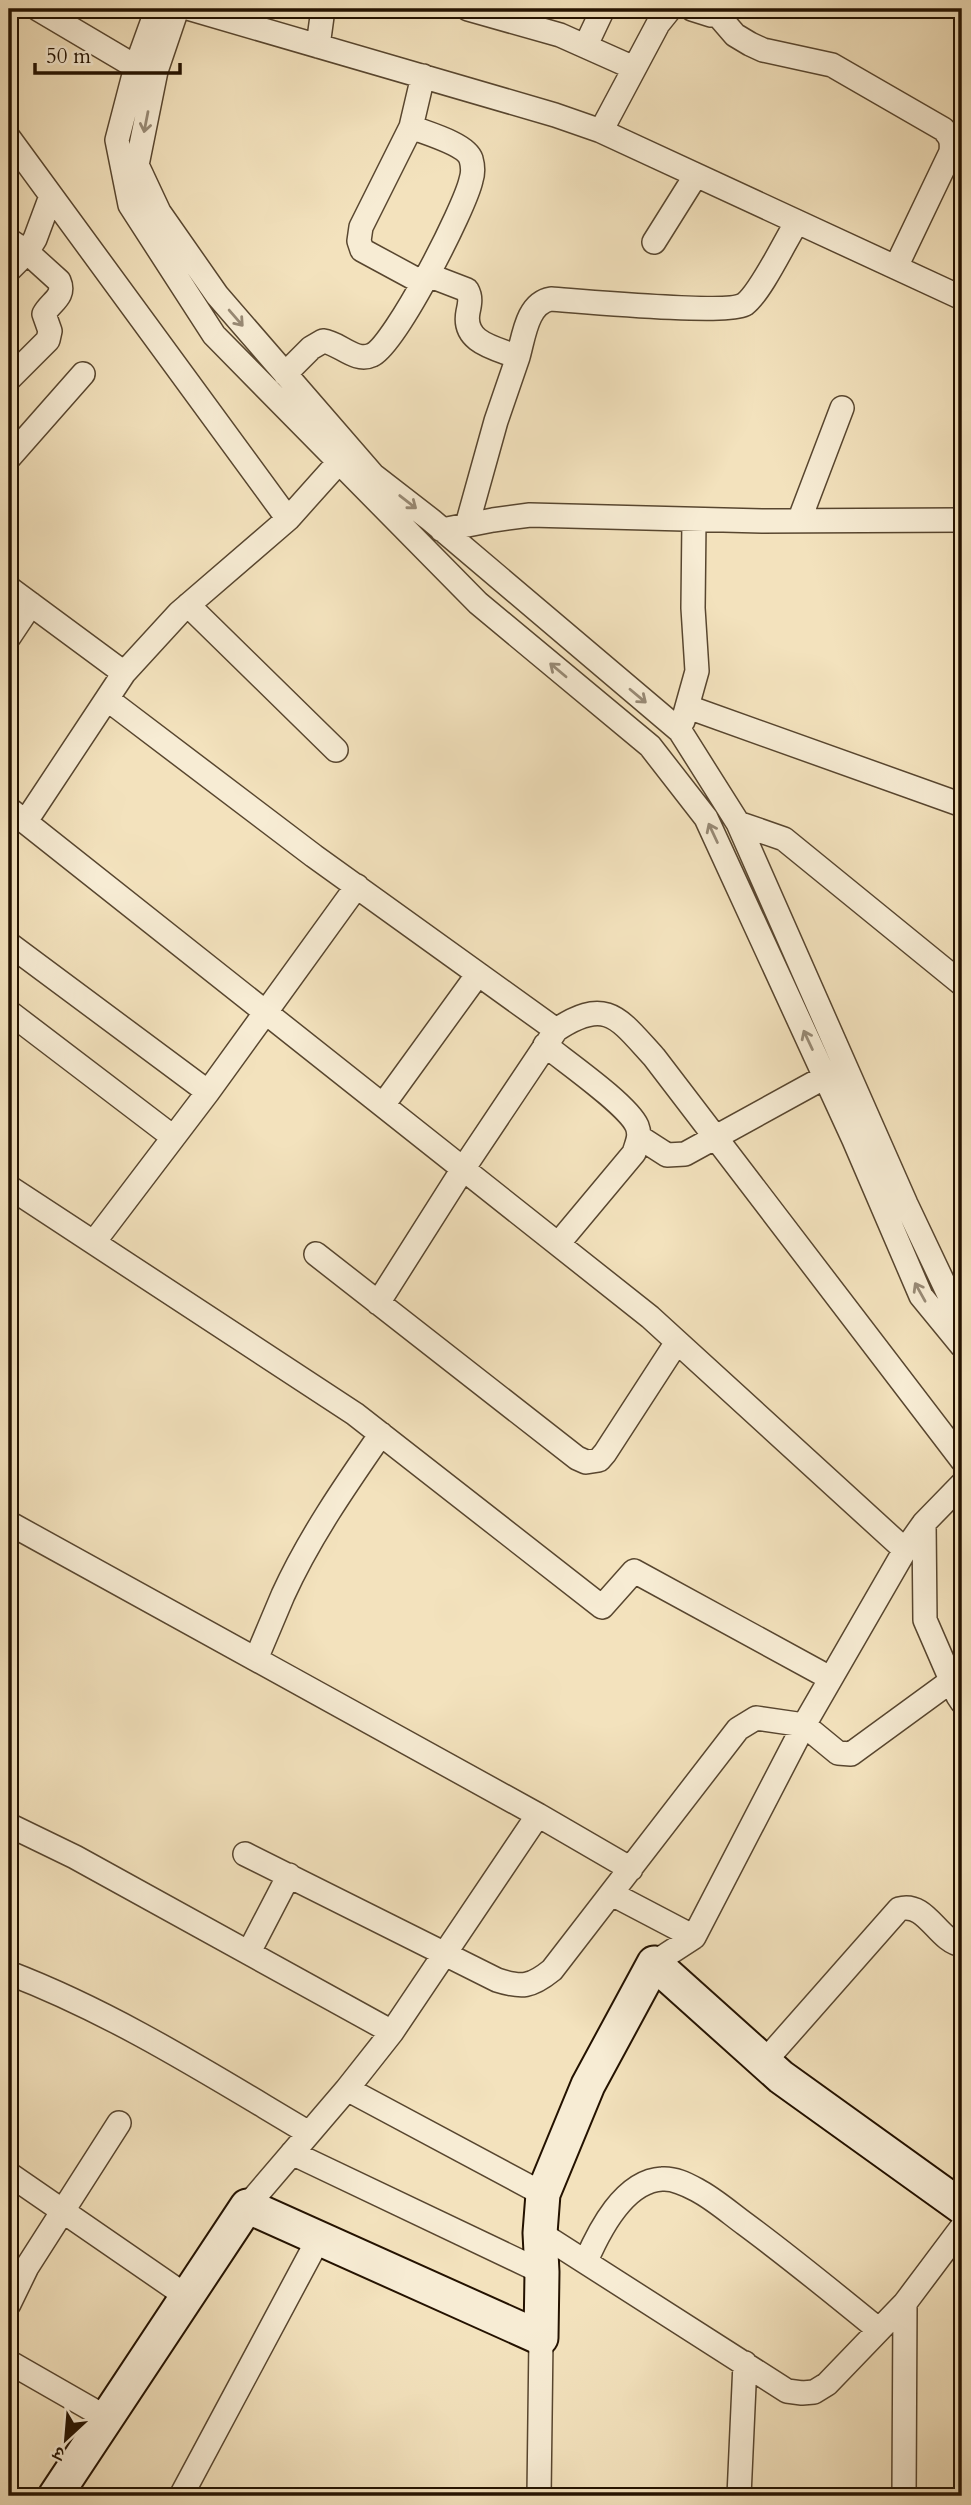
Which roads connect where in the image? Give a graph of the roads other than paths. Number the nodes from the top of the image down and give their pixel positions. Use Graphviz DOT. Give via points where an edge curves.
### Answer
graph roads {
  1 [pos="38,9"];
  2 [pos="157,9"];
  3 [pos="177,9"];
  4 [pos="191,9"];
  5 [pos="323,9"];
  6 [pos="468,9"];
  7 [pos="603,9"];
  8 [pos="670,9"];
  9 [pos="692,9"];
  10 [pos="719,11"];
  11 [pos="318,46"];
  12 [pos="586,46"];
  13 [pos="634,68"];
  14 [pos="146,69"];
  15 [pos="423,76"];
  16 [pos="411,127"];
  17 [pos="601,131"];
  18 [pos="9,138"];
  19 [pos="696,175"];
  20 [pos="51,197"];
  21 [pos="797,222"];
  22 [pos="654,242"];
  23 [pos="18,246"];
  24 [pos="896,267"];
  25 [pos="9,270"];
  26 [pos="425,279"];
  27 [pos="962,298"];
  28 [pos="518,357"];
  29 [pos="83,374"];
  30 [pos="285,374"];
  31 [pos="9,379"];
  32 [pos="842,408"];
  33 [pos="9,458"];
  34 [pos="339,462"];
  35 [pos="288,519"];
  36 [pos="694,520"];
  37 [pos="962,520"];
  38 [pos="799,521"];
  39 [pos="467,525"];
  40 [pos="442,530"];
  41 [pos="9,588"];
  42 [pos="31,604"];
  43 [pos="188,605"];
  44 [pos="9,636"];
  45 [pos="124,673"];
  46 [pos="107,699"];
  47 [pos="688,707"];
  48 [pos="680,731"];
  49 [pos="336,750"];
  50 [pos="962,805"];
  51 [pos="17,815"];
  52 [pos="738,823"];
  53 [pos="357,886"];
  54 [pos="9,944"];
  55 [pos="478,974"];
  56 [pos="962,984"];
  57 [pos="265,1011"];
  58 [pos="9,1012"];
  59 [pos="551,1037"];
  60 [pos="825,1077"];
  61 [pos="208,1092"];
  62 [pos="383,1105"];
  63 [pos="173,1137"];
  64 [pos="639,1137"];
  65 [pos="717,1138"];
  66 [pos="463,1168"];
  67 [pos="9,1187"];
  68 [pos="93,1242"];
  69 [pos="558,1244"];
  70 [pos="316,1254"];
  71 [pos="378,1303"];
  72 [pos="962,1313"];
  73 [pos="677,1342"];
  74 [pos="962,1346"];
  75 [pos="381,1434"];
  76 [pos="962,1460"];
  77 [pos="962,1484"];
  78 [pos="9,1523"];
  79 [pos="924,1523"];
  80 [pos="905,1550"];
  81 [pos="256,1659"];
  82 [pos="830,1678"];
  83 [pos="951,1681"];
  84 [pos="962,1702"];
  85 [pos="804,1725"];
  86 [pos="538,1815"];
  87 [pos="9,1825"];
  88 [pos="245,1854"];
  89 [pos="631,1869"];
  90 [pos="289,1875"];
  91 [pos="612,1894"];
  92 [pos="694,1937"];
  93 [pos="962,1945"];
  94 [pos="249,1952"];
  95 [pos="445,1954"];
  96 [pos="654,1963"];
  97 [pos="9,1973"];
  98 [pos="392,2032"];
  99 [pos="765,2061"];
  100 [pos="347,2089"];
  101 [pos="119,2123"];
  102 [pos="309,2133"];
  103 [pos="292,2153"];
  104 [pos="9,2174"];
  105 [pos="543,2194"];
  106 [pos="247,2206"];
  107 [pos="962,2207"];
  108 [pos="62,2209"];
  109 [pos="962,2227"];
  110 [pos="540,2233"];
  111 [pos="319,2238"];
  112 [pos="586,2261"];
  113 [pos="542,2272"];
  114 [pos="187,2296"];
  115 [pos="905,2303"];
  116 [pos="9,2304"];
  117 [pos="879,2330"];
  118 [pos="541,2338"];
  119 [pos="9,2362"];
  120 [pos="745,2363"];
  121 [pos="105,2417"];
  122 [pos="55,2496"];
  123 [pos="181,2496"];
  124 [pos="539,2496"];
  125 [pos="739,2496"];
  126 [pos="904,2496"];
  1 -- 14 [label="street"];
  2 -- 14 [label="street"];
  3 -- 14 [label="street"];
  4 -- 11 [label="street"];
  5 -- 11 [label="street"];
  6 -- 12 [label="street" via="534,26"];
  7 -- 12 [label="street"];
  8 -- 13 [label="street"];
  9 -- 10 [label="street" via="705,14"];
  10 -- 24 [label="street" via="735,35 750,44 832,65 950,136 951,152"];
  11 -- 15 [label="street"];
  12 -- 13 [label="street"];
  13 -- 17 [label="street"];
  14 -- 30 [label="street, one-way" via="137,165 159,212 216,295"];
  14 -- 34 [label="street" via="117,140 130,205 214,335"];
  15 -- 16 [label="street"];
  15 -- 17 [label="street"];
  16 -- 26 [label="street" via="458,146 471,160 467,194"];
  16 -- 26 [label="street" via="361,227 359,241 362,250"];
  17 -- 19 [label="street"];
  18 -- 20 [label="street"];
  19 -- 21 [label="street"];
  19 -- 22 [label="street"];
  20 -- 23 [label="street" via="35,239"];
  20 -- 35 [label="street"];
  21 -- 24 [label="street"];
  21 -- 28 [label="street" via="753,296 740,307 543,300 531,313"];
  23 -- 25 [label="street"];
  23 -- 31 [label="street" via="62,288 44,314 48,340"];
  24 -- 27 [label="street"];
  26 -- 28 [label="street" via="467,289 467,319 477,341"];
  26 -- 30 [label="street" via="378,352 361,358 323,341"];
  28 -- 39 [label="street"];
  29 -- 33 [label="street"];
  30 -- 40 [label="street, one-way" via="373,475"];
  32 -- 38 [label="street"];
  34 -- 35 [label="street"];
  60 -- 34 [label="street, one-way" via="706,818 650,746 478,603"];
  35 -- 43 [label="street"];
  36 -- 38 [label="street"];
  36 -- 39 [label="street" via="530,516"];
  36 -- 47 [label="street" via="697,671"];
  37 -- 38 [label="street"];
  39 -- 40 [label="street"];
  40 -- 48 [label="street, one-way"];
  41 -- 42 [label="street"];
  42 -- 44 [label="street"];
  42 -- 45 [label="street"];
  43 -- 45 [label="street"];
  43 -- 49 [label="street"];
  45 -- 46 [label="street"];
  46 -- 51 [label="street"];
  46 -- 53 [label="street"];
  47 -- 48 [label="street"];
  47 -- 50 [label="street"];
  48 -- 52 [label="street"];
  51 -- 57 [label="street"];
  52 -- 56 [label="street" via="784,839"];
  52 -- 72 [label="street" via="906,1204 951,1301"];
  53 -- 55 [label="street"];
  53 -- 57 [label="street"];
  54 -- 61 [label="street"];
  55 -- 59 [label="street"];
  55 -- 62 [label="street"];
  57 -- 61 [label="street"];
  57 -- 62 [label="street"];
  58 -- 63 [label="street"];
  59 -- 64 [label="street" via="625,1110"];
  59 -- 65 [label="street" via="575,1017 595,1012 611,1017 654,1057"];
  59 -- 66 [label="street"];
  60 -- 65 [label="street"];
  74 -- 60 [label="street, one-way" via="920,1296"];
  61 -- 63 [label="street"];
  62 -- 66 [label="street"];
  63 -- 68 [label="street"];
  64 -- 65 [label="street" via="675,1156"];
  64 -- 69 [label="street" via="634,1153"];
  65 -- 76 [label="street"];
  66 -- 69 [label="street"];
  66 -- 71 [label="street"];
  67 -- 68 [label="street"];
  68 -- 75 [label="street"];
  69 -- 73 [label="street"];
  70 -- 71 [label="street"];
  71 -- 73 [label="street" via="586,1462 599,1460 605,1453"];
  73 -- 80 [label="street"];
  75 -- 81 [label="street" via="312,1540"];
  75 -- 82 [label="street" via="602,1607 634,1571"];
  77 -- 79 [label="street"];
  78 -- 81 [label="street"];
  79 -- 80 [label="street"];
  79 -- 83 [label="street" via="925,1620"];
  80 -- 82 [label="street"];
  81 -- 86 [label="street"];
  82 -- 85 [label="street"];
  83 -- 84 [label="street"];
  83 -- 85 [label="street" via="851,1754 838,1753"];
  85 -- 89 [label="street" via="766,1717 738,1729"];
  85 -- 92 [label="street"];
  86 -- 89 [label="street"];
  86 -- 95 [label="street"];
  87 -- 94 [label="street"];
  88 -- 90 [label="street"];
  89 -- 91 [label="street"];
  90 -- 94 [label="street"];
  90 -- 95 [label="street"];
  91 -- 92 [label="street"];
  91 -- 95 [label="street" via="552,1970 527,1986 497,1980"];
  92 -- 96 [label="street"];
  93 -- 99 [label="street" via="948,1940 918,1910 899,1909"];
  94 -- 98 [label="street"];
  95 -- 98 [label="street"];
  96 -- 99 [label="main road"];
  96 -- 105 [label="main road" via="588,2085"];
  97 -- 102 [label="street" via="166,2046"];
  98 -- 100 [label="street"];
  99 -- 107 [label="main road" via="780,2077"];
  100 -- 102 [label="street"];
  100 -- 105 [label="street"];
  101 -- 108 [label="street"];
  102 -- 103 [label="street"];
  103 -- 106 [label="street"];
  103 -- 113 [label="street"];
  104 -- 108 [label="street"];
  105 -- 110 [label="main road"];
  106 -- 111 [label="main road"];
  106 -- 114 [label="main road"];
  108 -- 114 [label="street"];
  108 -- 116 [label="street"];
  109 -- 115 [label="street"];
  110 -- 112 [label="street"];
  110 -- 113 [label="main road"];
  111 -- 118 [label="main road"];
  111 -- 123 [label="street"];
  112 -- 117 [label="street" via="600,2228 631,2192 647,2181 678,2181 700,2191 763,2237"];
  112 -- 120 [label="street"];
  113 -- 118 [label="main road"];
  114 -- 121 [label="main road"];
  115 -- 117 [label="street"];
  115 -- 126 [label="street"];
  117 -- 120 [label="street" via="814,2392 787,2391"];
  118 -- 124 [label="street"];
  119 -- 121 [label="street"];
  120 -- 125 [label="street"];
  121 -- 122 [label="main road"];
}
